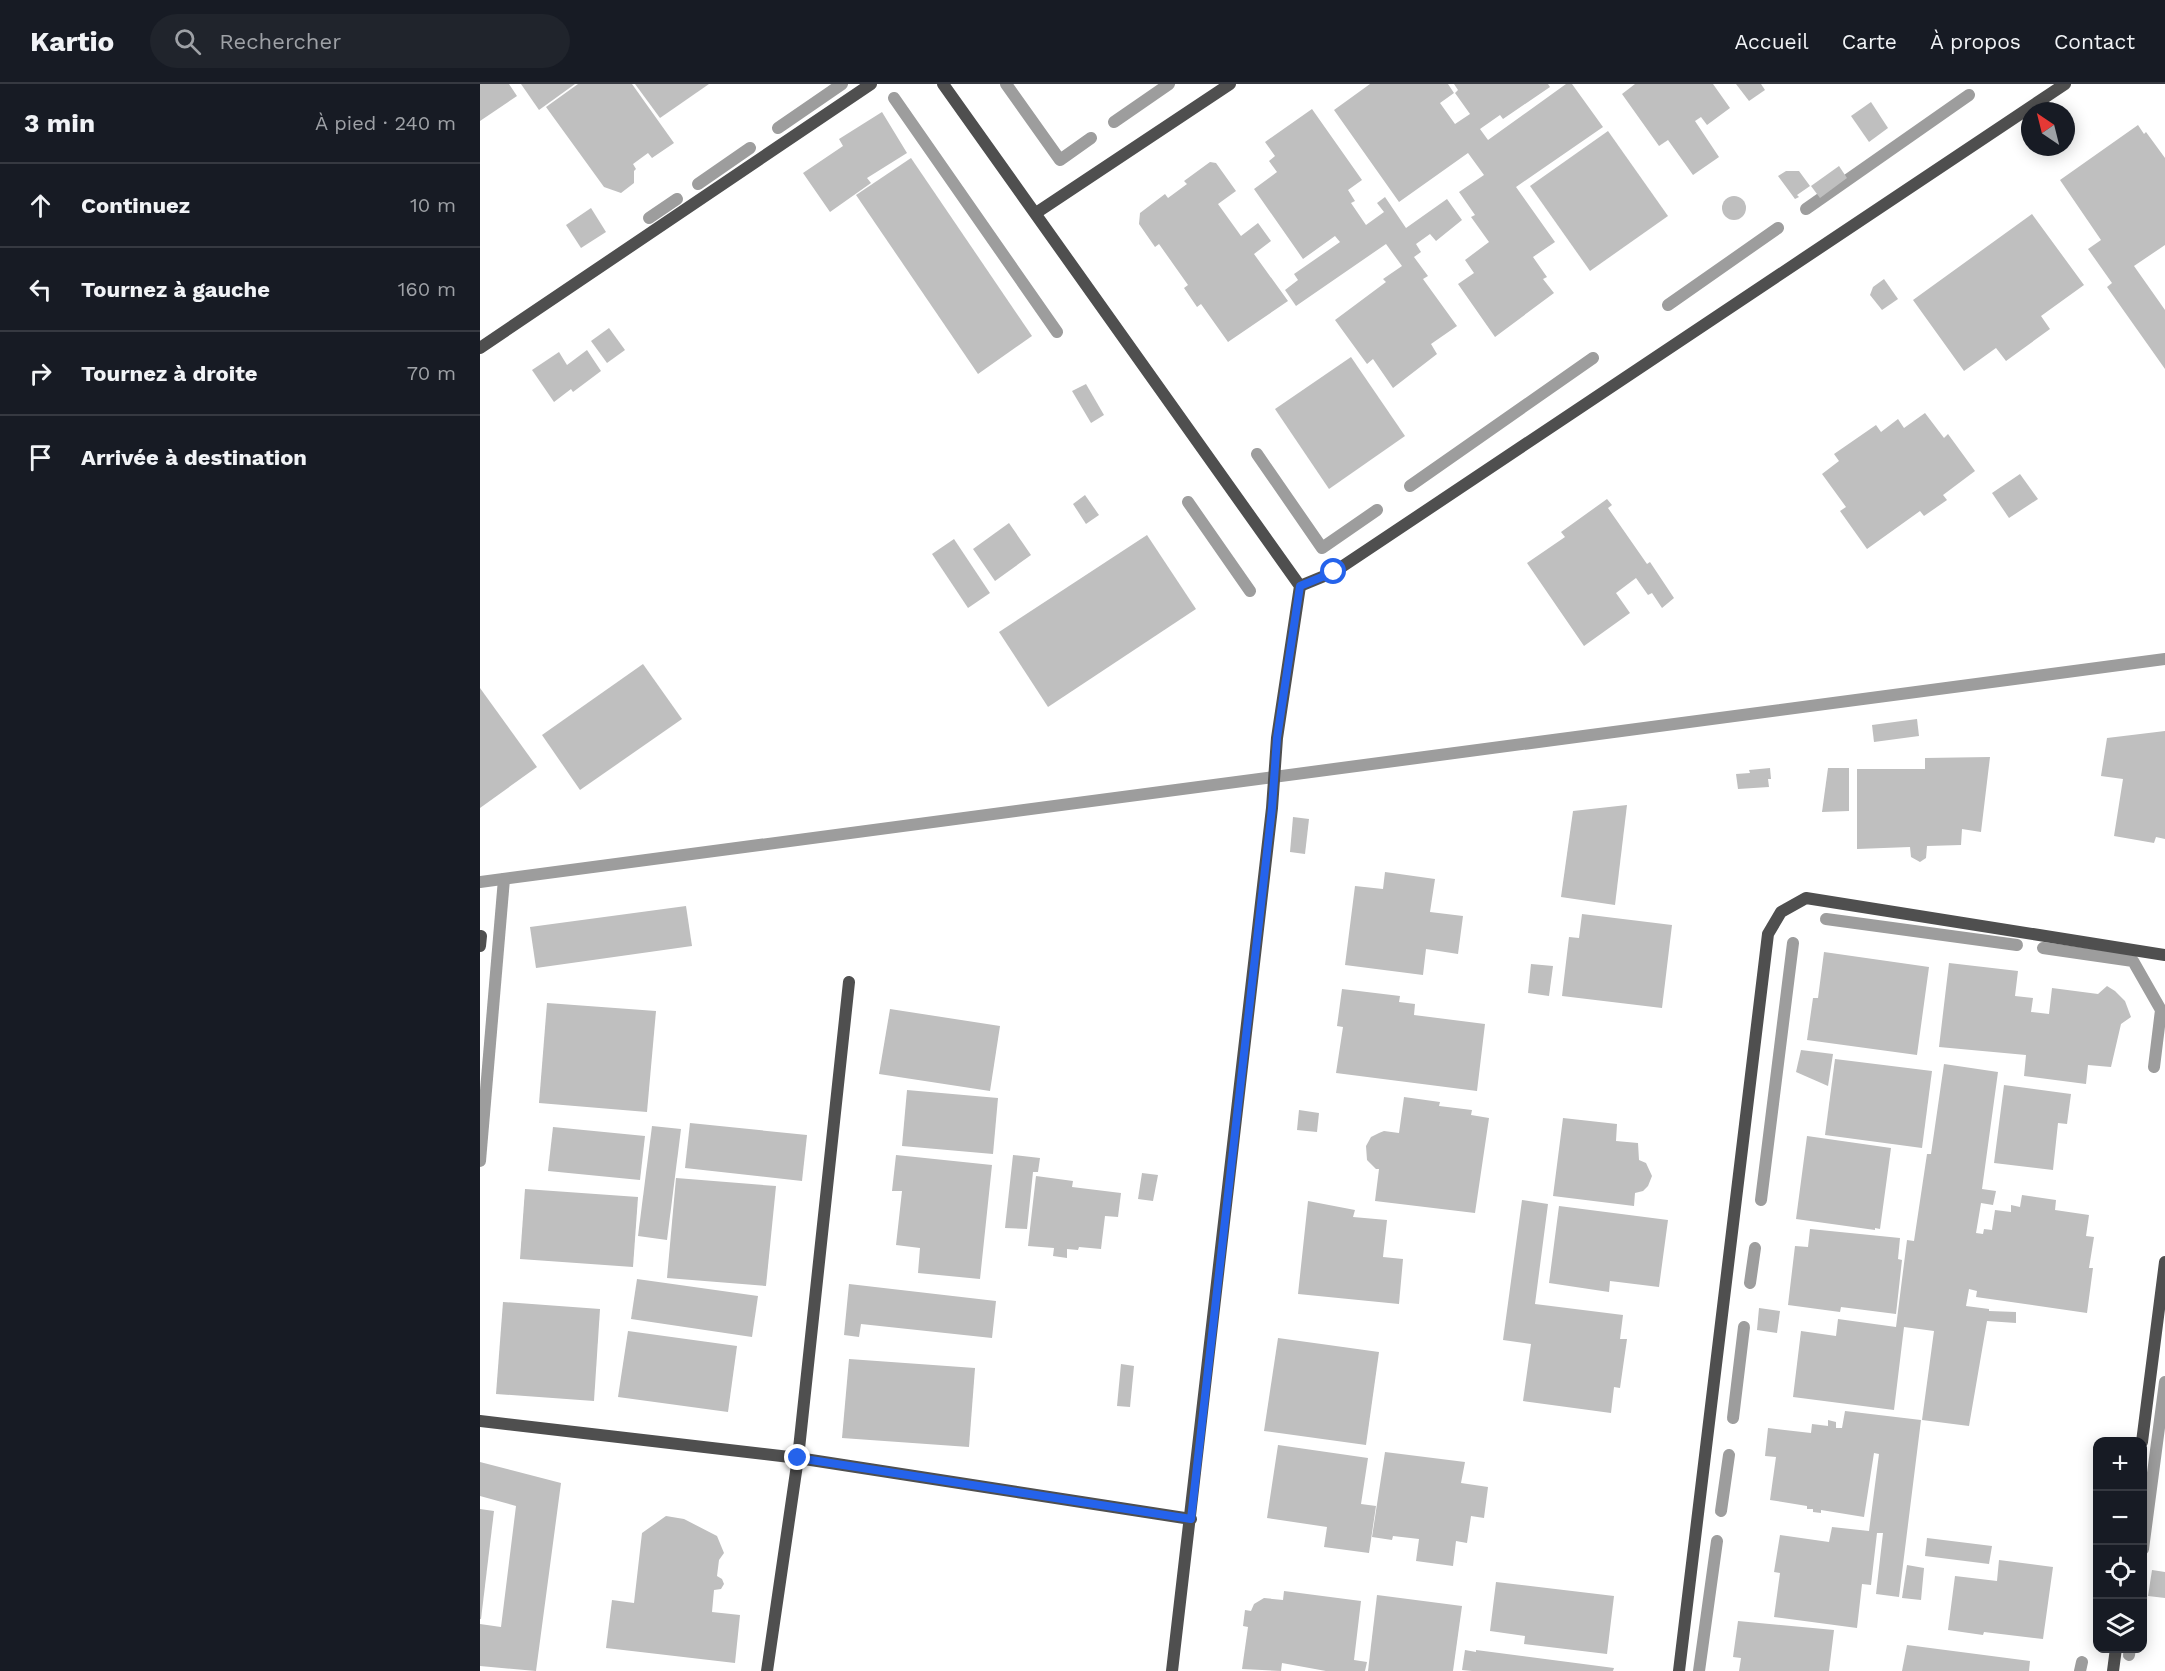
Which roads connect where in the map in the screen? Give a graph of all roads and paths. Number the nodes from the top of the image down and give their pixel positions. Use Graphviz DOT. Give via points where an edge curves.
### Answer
graph roads {
  1 [pos="871,84"];
  2 [pos="944,84"];
  3 [pos="1230,84"];
  4 [pos="2065,84"];
  5 [pos="1036,213"];
  6 [pos="480,348"];
  7 [pos="1300,586"];
  8 [pos="2165,955"];
  9 [pos="849,982"];
  10 [pos="2165,1262"];
  11 [pos="480,1421"];
  12 [pos="2143,1437"];
  13 [pos="798,1458"];
  14 [pos="1191,1519"];
  15 [pos="2115,1653"];
  16 [pos="767,1671"];
  17 [pos="1172,1671"];
  18 [pos="1679,1671"];
  19 [pos="2113,1671"];
  1 -- 6 [label="street"];
  2 -- 5 [label="street"];
  3 -- 5 [label="street"];
  4 -- 7 [label="street" via="1334,572"];
  5 -- 7 [label="street"];
  7 -- 14 [label="street" via="1277,738"];
  8 -- 18 [label="street" via="1806,898 1781,912 1768,934"];
  9 -- 13 [label="street"];
  10 -- 12 [label="street"];
  11 -- 13 [label="street"];
  13 -- 14 [label="street"];
  13 -- 16 [label="street"];
  14 -- 17 [label="street"];
  15 -- 19 [label="street"];
}
